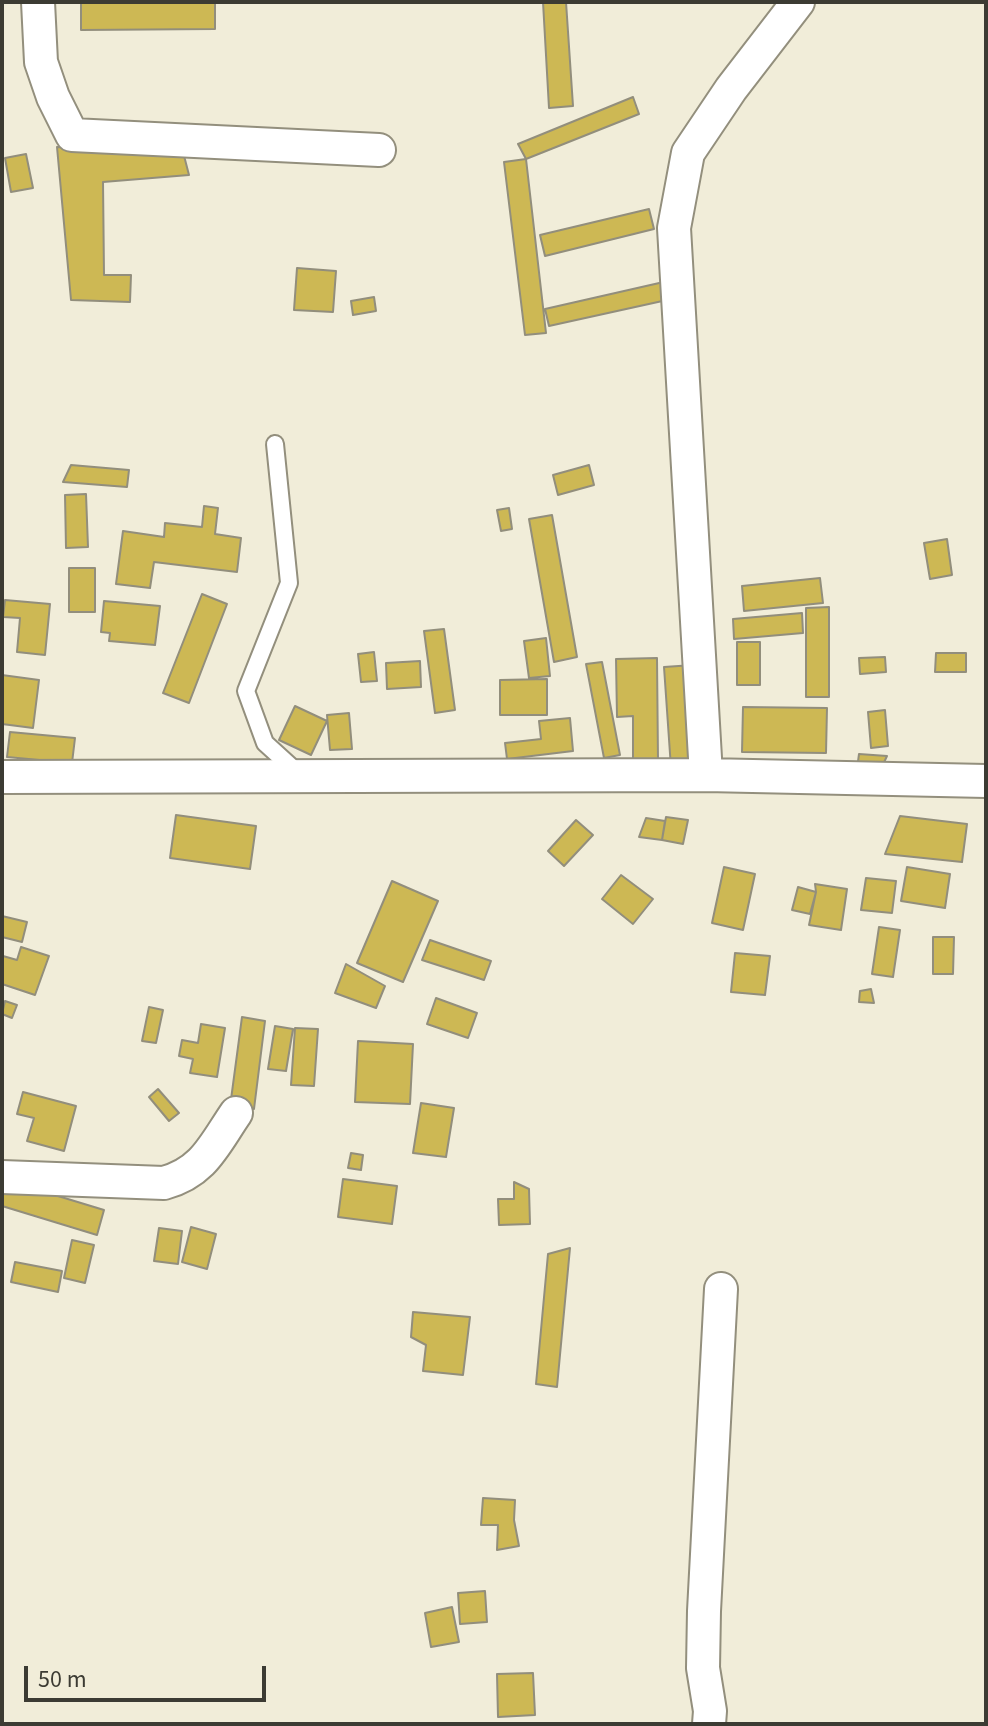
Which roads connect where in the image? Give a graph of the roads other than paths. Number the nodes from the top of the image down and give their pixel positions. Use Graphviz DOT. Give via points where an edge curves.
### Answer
graph roads {
  1 [pos="38,2"];
  2 [pos="798,2"];
  3 [pos="379,150"];
  4 [pos="275,444"];
  5 [pos="299,774"];
  6 [pos="706,775"];
  7 [pos="2,777"];
  8 [pos="986,781"];
  9 [pos="236,1113"];
  10 [pos="2,1177"];
  11 [pos="721,1289"];
  12 [pos="709,1724"];
  1 -- 3 [label="street" via="41,62 72,135"];
  2 -- 6 [label="street" via="688,153 674,228"];
  4 -- 5 [label="lane" via="289,583 246,691 265,743"];
  5 -- 6 [label="street"];
  5 -- 7 [label="street"];
  6 -- 8 [label="street"];
  9 -- 10 [label="street" via="203,1162 184,1178 164,1183"];
  11 -- 12 [label="street" via="704,1611"];
}
